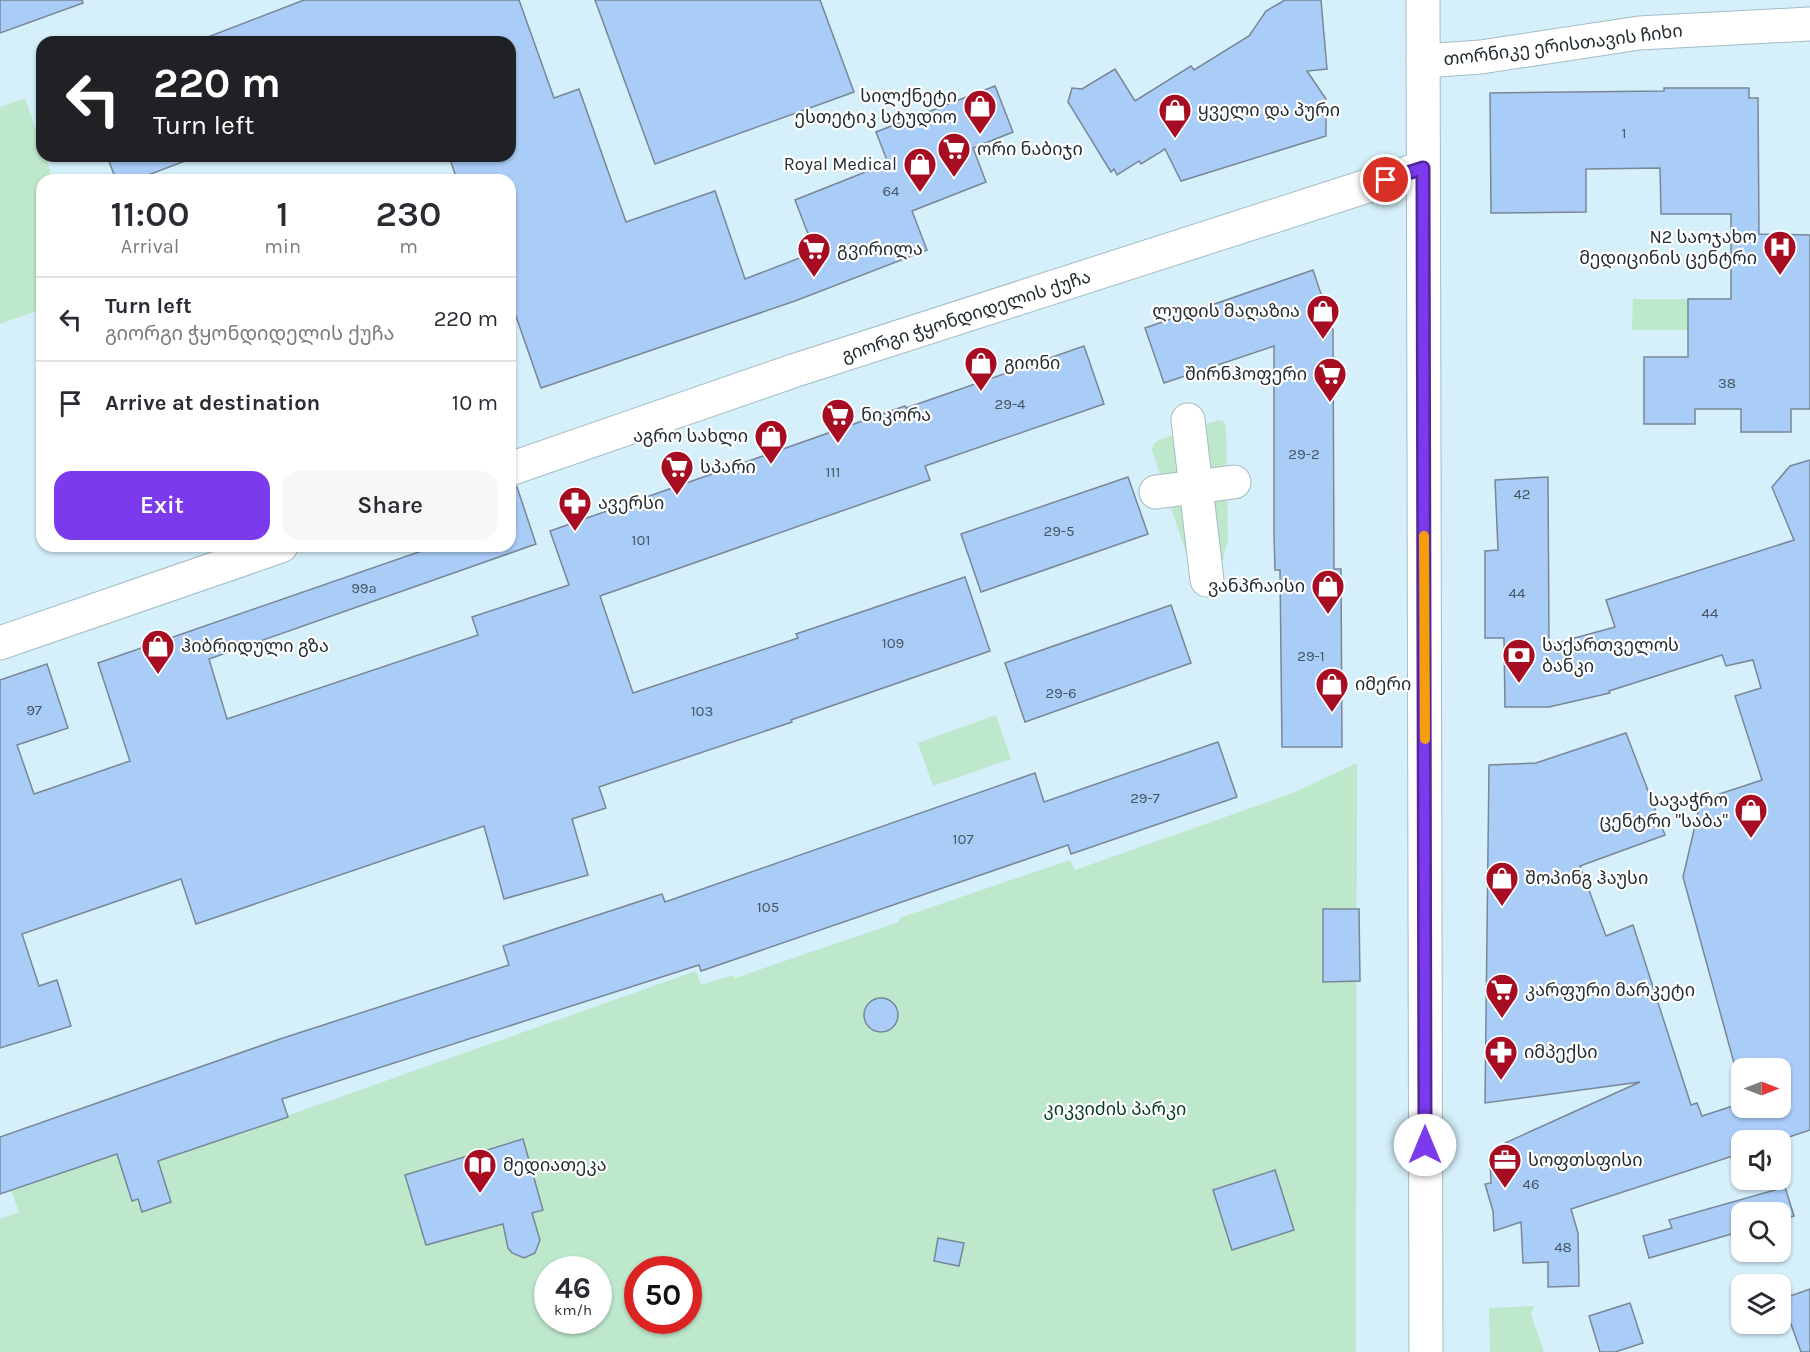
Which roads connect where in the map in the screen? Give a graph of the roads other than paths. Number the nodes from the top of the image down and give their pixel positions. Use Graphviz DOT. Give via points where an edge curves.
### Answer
graph roads {
  1 [pos="1423,0"];
  2 [pos="1810,24"];
  3 [pos="1423,61"];
  4 [pos="1423,168"];
  5 [pos="1188,420"];
  6 [pos="516,466"];
  7 [pos="1234,482"];
  8 [pos="1196,487"];
  9 [pos="1156,492"];
  10 [pos="264,552"];
  11 [pos="1207,580"];
  12 [pos="0,643"];
  13 [pos="1426,1352"];
  1 -- 3 [label="street"];
  2 -- 3 [label="street, თორნიკე ერისთავის ჩიხი" via="1639,33 1481,57"];
  3 -- 4 [label="street"];
  4 -- 6 [label="street, გიორგი ჭყონდიდელის ქუჩა" via="796,370"];
  4 -- 13 [label="street"];
  5 -- 8 [label="street"];
  7 -- 8 [label="street"];
  8 -- 9 [label="street"];
  8 -- 11 [label="street"];
  10 -- 12 [label="street"];
}
